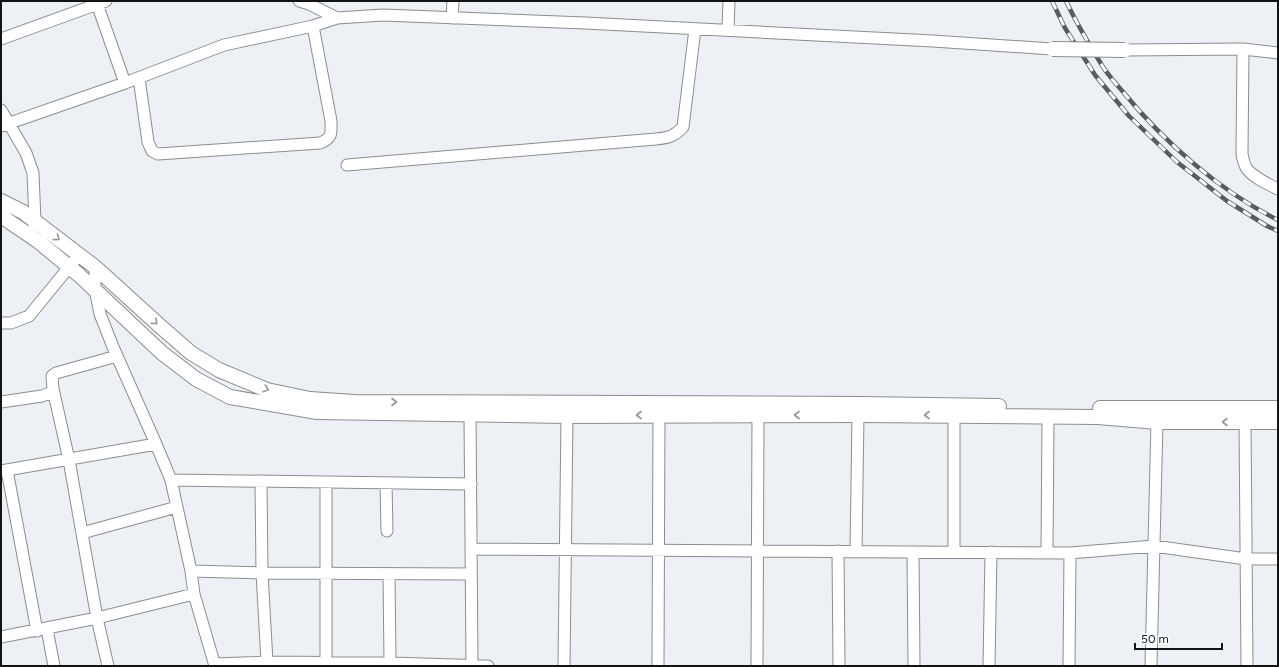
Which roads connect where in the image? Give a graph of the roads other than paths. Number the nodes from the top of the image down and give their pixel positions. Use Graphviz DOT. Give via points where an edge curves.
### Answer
graph roads {
  1 [pos="299,1"];
  2 [pos="453,1"];
  3 [pos="729,1"];
  4 [pos="100,2"];
  5 [pos="315,4"];
  6 [pos="337,18"];
  7 [pos="452,18"];
  8 [pos="314,26"];
  9 [pos="695,29"];
  10 [pos="728,30"];
  11 [pos="1,39"];
  12 [pos="1052,49"];
  13 [pos="1243,49"];
  14 [pos="1125,50"];
  15 [pos="1278,53"];
  16 [pos="139,78"];
  17 [pos="125,83"];
  18 [pos="1,110"];
  19 [pos="5,125"];
  20 [pos="347,165"];
  21 [pos="1278,189"];
  22 [pos="1,201"];
  23 [pos="1,216"];
  24 [pos="35,222"];
  25 [pos="31,236"];
  26 [pos="79,255"];
  27 [pos="69,267"];
  28 [pos="95,267"];
  29 [pos="95,289"];
  30 [pos="1,324"];
  31 [pos="117,356"];
  32 [pos="53,389"];
  33 [pos="1,402"];
  34 [pos="1278,408"];
  35 [pos="470,415"];
  36 [pos="659,415"];
  37 [pos="758,415"];
  38 [pos="858,415"];
  39 [pos="567,416"];
  40 [pos="954,416"];
  41 [pos="1048,416"];
  42 [pos="1156,422"];
  43 [pos="1245,422"];
  44 [pos="1278,422"];
  45 [pos="156,444"];
  46 [pos="69,460"];
  47 [pos="4,471"];
  48 [pos="171,480"];
  49 [pos="261,482"];
  50 [pos="326,482"];
  51 [pos="386,483"];
  52 [pos="470,484"];
  53 [pos="177,507"];
  54 [pos="387,531"];
  55 [pos="82,533"];
  56 [pos="1154,546"];
  57 [pos="471,549"];
  58 [pos="566,550"];
  59 [pos="658,550"];
  60 [pos="757,551"];
  61 [pos="838,552"];
  62 [pos="856,552"];
  63 [pos="914,552"];
  64 [pos="954,552"];
  65 [pos="991,552"];
  66 [pos="1047,553"];
  67 [pos="1070,553"];
  68 [pos="1246,559"];
  69 [pos="1278,559"];
  70 [pos="191,571"];
  71 [pos="262,573"];
  72 [pos="326,574"];
  73 [pos="389,574"];
  74 [pos="471,574"];
  75 [pos="194,594"];
  76 [pos="98,618"];
  77 [pos="42,630"];
  78 [pos="1,637"];
  79 [pos="268,662"];
  80 [pos="390,662"];
  81 [pos="326,663"];
  82 [pos="341,664"];
  83 [pos="215,665"];
  84 [pos="425,665"];
  85 [pos="472,665"];
  86 [pos="54,666"];
  87 [pos="108,666"];
  88 [pos="488,666"];
  89 [pos="564,666"];
  90 [pos="658,666"];
  91 [pos="757,666"];
  92 [pos="839,666"];
  93 [pos="914,666"];
  94 [pos="990,666"];
  95 [pos="1069,666"];
  96 [pos="1151,666"];
  97 [pos="1247,666"];
  1 -- 5 [label="street"];
  2 -- 7 [label="street"];
  3 -- 10 [label="street"];
  4 -- 11 [label="street"];
  4 -- 17 [label="street"];
  5 -- 6 [label="street"];
  6 -- 7 [label="street" via="384,15"];
  6 -- 8 [label="street"];
  7 -- 9 [label="street"];
  8 -- 16 [label="street" via="224,45"];
  8 -- 16 [label="street" via="331,121 331,135 320,143 158,154 152,151 148,142"];
  9 -- 10 [label="street"];
  9 -- 20 [label="street" via="683,127 671,137"];
  10 -- 12 [label="street"];
  12 -- 14 [label="street, bridge"];
  13 -- 14 [label="street"];
  13 -- 15 [label="street"];
  13 -- 21 [label="street" via="1244,163 1247,170"];
  16 -- 17 [label="street"];
  17 -- 19 [label="street"];
  18 -- 19 [label="street"];
  19 -- 24 [label="street" via="26,153 33,173"];
  22 -- 24 [label="street" via="23,212"];
  23 -- 25 [label="street"];
  24 -- 25 [label="street"];
  24 -- 26 [label="street, one-way"];
  25 -- 27 [label="street"];
  26 -- 27 [label="street"];
  26 -- 28 [label="street"];
  27 -- 29 [label="street"];
  27 -- 30 [label="street" via="29,316"];
  28 -- 29 [label="street"];
  28 -- 34 [label="street, one-way" via="192,353 219,370 266,390 310,399 354,402"];
  29 -- 31 [label="street" via="100,314"];
  29 -- 35 [label="street" via="162,353 196,379 230,397 317,412"];
  31 -- 32 [label="street" via="56,373 52,376"];
  31 -- 45 [label="street"];
  32 -- 33 [label="street" via="42,396"];
  32 -- 46 [label="street"];
  35 -- 39 [label="street"];
  35 -- 52 [label="street"];
  36 -- 37 [label="street"];
  36 -- 39 [label="street, one-way"];
  36 -- 59 [label="street"];
  38 -- 37 [label="street, one-way"];
  37 -- 60 [label="street"];
  40 -- 38 [label="street, one-way"];
  38 -- 62 [label="street"];
  39 -- 58 [label="street"];
  40 -- 41 [label="street"];
  40 -- 64 [label="street"];
  41 -- 42 [label="street"];
  41 -- 66 [label="street"];
  43 -- 42 [label="street, one-way"];
  42 -- 56 [label="street"];
  43 -- 44 [label="street"];
  43 -- 68 [label="street"];
  45 -- 46 [label="street"];
  45 -- 48 [label="street"];
  46 -- 47 [label="street"];
  46 -- 55 [label="street"];
  47 -- 77 [label="street"];
  48 -- 49 [label="street"];
  48 -- 53 [label="street"];
  49 -- 50 [label="street"];
  49 -- 71 [label="street"];
  50 -- 51 [label="street"];
  50 -- 72 [label="street"];
  51 -- 52 [label="street"];
  51 -- 54 [label="street"];
  52 -- 57 [label="street"];
  53 -- 55 [label="street"];
  53 -- 70 [label="street"];
  55 -- 76 [label="street"];
  56 -- 67 [label="street"];
  56 -- 68 [label="street"];
  56 -- 96 [label="street"];
  57 -- 58 [label="street"];
  57 -- 74 [label="street"];
  58 -- 59 [label="street"];
  58 -- 89 [label="street"];
  59 -- 60 [label="street"];
  59 -- 90 [label="street"];
  60 -- 61 [label="street"];
  60 -- 91 [label="street"];
  61 -- 62 [label="street"];
  61 -- 92 [label="street"];
  62 -- 63 [label="street"];
  63 -- 64 [label="street"];
  63 -- 93 [label="street"];
  64 -- 65 [label="street"];
  65 -- 66 [label="street"];
  65 -- 94 [label="street"];
  66 -- 67 [label="street"];
  67 -- 95 [label="street"];
  68 -- 69 [label="street"];
  68 -- 97 [label="street"];
  70 -- 71 [label="street"];
  70 -- 75 [label="street"];
  71 -- 72 [label="street"];
  71 -- 79 [label="street"];
  72 -- 73 [label="street"];
  72 -- 81 [label="street"];
  73 -- 74 [label="street"];
  73 -- 80 [label="street"];
  74 -- 85 [label="street"];
  75 -- 76 [label="street"];
  75 -- 83 [label="street"];
  76 -- 77 [label="street"];
  76 -- 87 [label="street"];
  77 -- 78 [label="street"];
  77 -- 86 [label="street"];
  79 -- 81 [label="street"];
  79 -- 83 [label="street"];
  80 -- 82 [label="street"];
  80 -- 84 [label="street"];
  81 -- 82 [label="street"];
  84 -- 85 [label="street"];
  85 -- 88 [label="street"];
}
